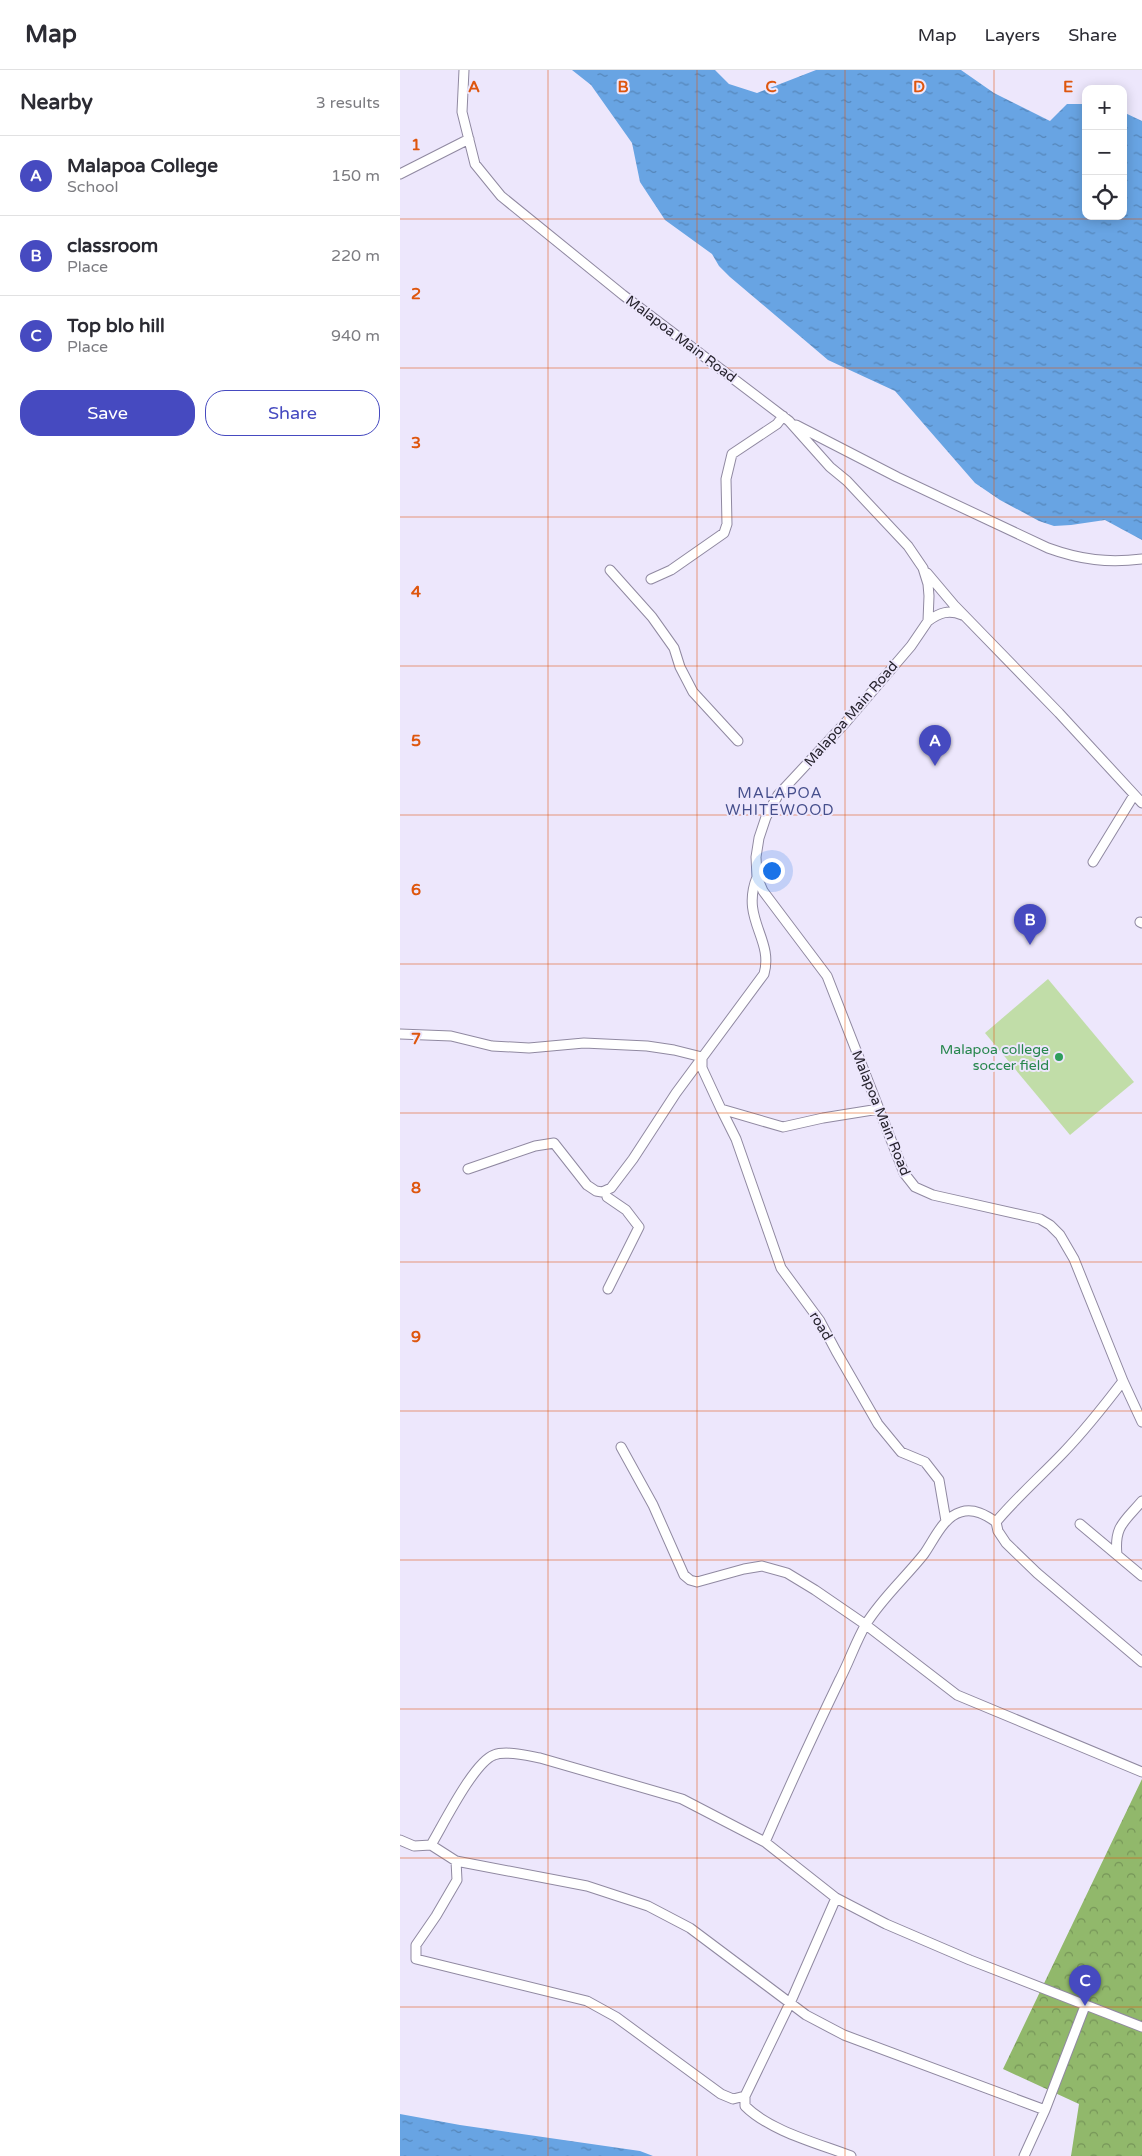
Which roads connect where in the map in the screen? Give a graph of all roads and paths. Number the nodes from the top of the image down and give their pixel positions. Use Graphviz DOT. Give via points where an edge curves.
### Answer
graph roads {
  1 [pos="464,70"];
  2 [pos="469,139"];
  3 [pos="400,174"];
  4 [pos="786,418"];
  5 [pos="1142,559"];
  6 [pos="923,568"];
  7 [pos="610,570"];
  8 [pos="651,579"];
  9 [pos="968,618"];
  10 [pos="928,621"];
  11 [pos="738,741"];
  12 [pos="1134,795"];
  13 [pos="1142,803"];
  14 [pos="1093,862"];
  15 [pos="757,877"];
  16 [pos="400,1034"];
  17 [pos="702,1057"];
  18 [pos="721,1109"];
  19 [pos="879,1110"];
  20 [pos="468,1169"];
  21 [pos="607,1197"];
  22 [pos="608,1289"];
  23 [pos="1122,1381"];
  24 [pos="1142,1422"];
  25 [pos="621,1447"];
  26 [pos="1142,1501"];
  27 [pos="946,1522"];
  28 [pos="996,1522"];
  29 [pos="1080,1524"];
  30 [pos="1117,1555"];
  31 [pos="1142,1576"];
  32 [pos="866,1625"];
  33 [pos="1142,1662"];
  34 [pos="1142,1772"];
  35 [pos="400,1840"];
  36 [pos="765,1842"];
  37 [pos="431,1845"];
  38 [pos="456,1861"];
  39 [pos="836,1898"];
  40 [pos="790,2001"];
  41 [pos="1085,2006"];
  42 [pos="1142,2027"];
  43 [pos="746,2096"];
  44 [pos="1045,2110"];
  45 [pos="851,2156"];
  46 [pos="1024,2156"];
  1 -- 2 [label="street, Malapoa Main Road" via="462,112"];
  2 -- 3 [label="street"];
  2 -- 4 [label="street, Malapoa Main Road" via="475,164 501,196 623,295"];
  4 -- 5 [label="street" via="830,444 1048,548 1104,562"];
  4 -- 6 [label="street, Malapoa Main Road" via="908,546"];
  4 -- 8 [label="street" via="732,454 726,479 727,524 724,533 670,570"];
  6 -- 9 [label="street"];
  6 -- 10 [label="street, Malapoa Main Road" via="928,584"];
  7 -- 11 [label="street" via="670,642 693,692"];
  9 -- 10 [label="street" via="948,612"];
  9 -- 12 [label="street"];
  10 -- 15 [label="street, Malapoa Main Road" via="911,646 846,722 778,795 759,838"];
  12 -- 13 [label="street"];
  12 -- 14 [label="street"];
  15 -- 17 [label="street" via="752,908 765,948 764,974"];
  15 -- 19 [label="street, Malapoa Main Road" via="767,897 827,976"];
  16 -- 17 [label="street" via="451,1036 492,1046 528,1048 584,1043 630,1045"];
  17 -- 18 [label="street, road" via="702,1068"];
  17 -- 20 [label="street" via="633,1159 607,1191 596,1191 587,1185 554,1143 535,1146"];
  18 -- 19 [label="street" via="783,1127"];
  18 -- 27 [label="street, road" via="736,1139 781,1268 820,1321 878,1424 901,1452 925,1462 940,1480"];
  19 -- 23 [label="street, Malapoa Main Road" via="904,1173 915,1187 972,1205 1040,1219 1060,1235 1074,1259"];
  21 -- 22 [label="street" via="626,1210 639,1227"];
  23 -- 24 [label="street, Malapoa Main Road"];
  23 -- 28 [label="street" via="1088,1425"];
  25 -- 32 [label="street" via="653,1505 684,1575 690,1580 706,1581 762,1566 777,1569"];
  26 -- 30 [label="street" via="1117,1532"];
  27 -- 28 [label="street" via="962,1512 974,1511"];
  27 -- 32 [label="street"];
  28 -- 33 [label="street" via="1006,1543 1031,1567"];
  29 -- 30 [label="street"];
  30 -- 31 [label="street"];
  32 -- 34 [label="street" via="957,1695"];
  32 -- 36 [label="street"];
  35 -- 37 [label="street" via="414,1846"];
  36 -- 37 [label="street" via="682,1799 517,1754 494,1755 476,1770"];
  36 -- 39 [label="street"];
  37 -- 38 [label="street"];
  38 -- 40 [label="street" via="587,1886 648,1906 690,1928"];
  38 -- 43 [label="street" via="457,1880 416,1945 416,1959 587,2001 616,2016 721,2094 733,2099"];
  39 -- 40 [label="street"];
  39 -- 41 [label="street" via="886,1924"];
  40 -- 43 [label="street"];
  40 -- 44 [label="street" via="844,2035"];
  41 -- 42 [label="street"];
  41 -- 44 [label="street"];
  43 -- 45 [label="street" via="745,2106 756,2117"];
  44 -- 46 [label="street"];
}
